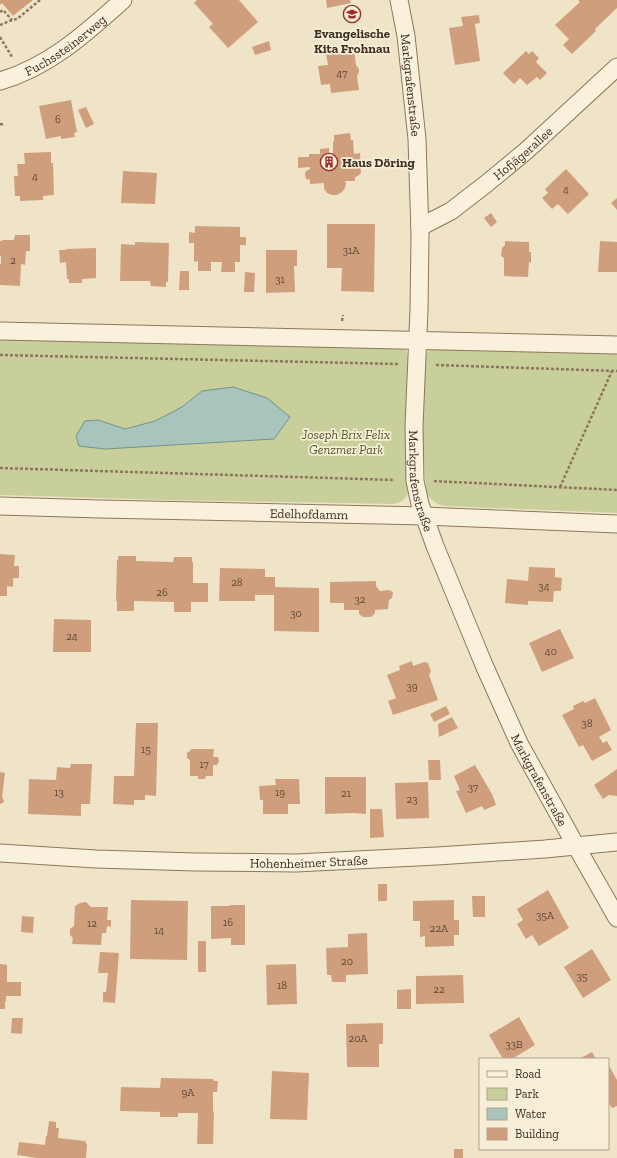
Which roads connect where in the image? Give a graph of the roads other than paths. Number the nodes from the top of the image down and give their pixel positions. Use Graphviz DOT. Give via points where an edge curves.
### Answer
graph roads {
  1 [pos="123,0"];
  2 [pos="399,0"];
  3 [pos="617,67"];
  4 [pos="0,81"];
  5 [pos="420,227"];
  6 [pos="0,331"];
  7 [pos="418,340"];
  8 [pos="617,345"];
  9 [pos="0,506"];
  10 [pos="424,516"];
  11 [pos="617,524"];
  12 [pos="617,842"];
  13 [pos="576,846"];
  14 [pos="0,852"];
  15 [pos="617,918"];
  1 -- 4 [label="street, Fuchssteinerweg" via="67,48 35,66"];
  2 -- 5 [label="street, Markgrafenstraße" via="406,36 417,139"];
  3 -- 5 [label="street, Hofjägerallee" via="526,151 486,184 451,211"];
  5 -- 7 [label="street, Markgrafenstraße"];
  6 -- 7 [label="street"];
  7 -- 8 [label="street"];
  7 -- 10 [label="street, Markgrafenstraße" via="414,426 416,481"];
  9 -- 10 [label="street, Edelhofdamm"];
  10 -- 11 [label="street, Edelhofdamm"];
  10 -- 13 [label="street, Markgrafenstraße" via="484,665 519,743"];
  12 -- 13 [label="street, Hohenheimer Straße"];
  13 -- 14 [label="street, Hohenheimer Straße" via="430,857 296,863 116,860"];
  13 -- 15 [label="street, Markgrafenstraße"];
}
